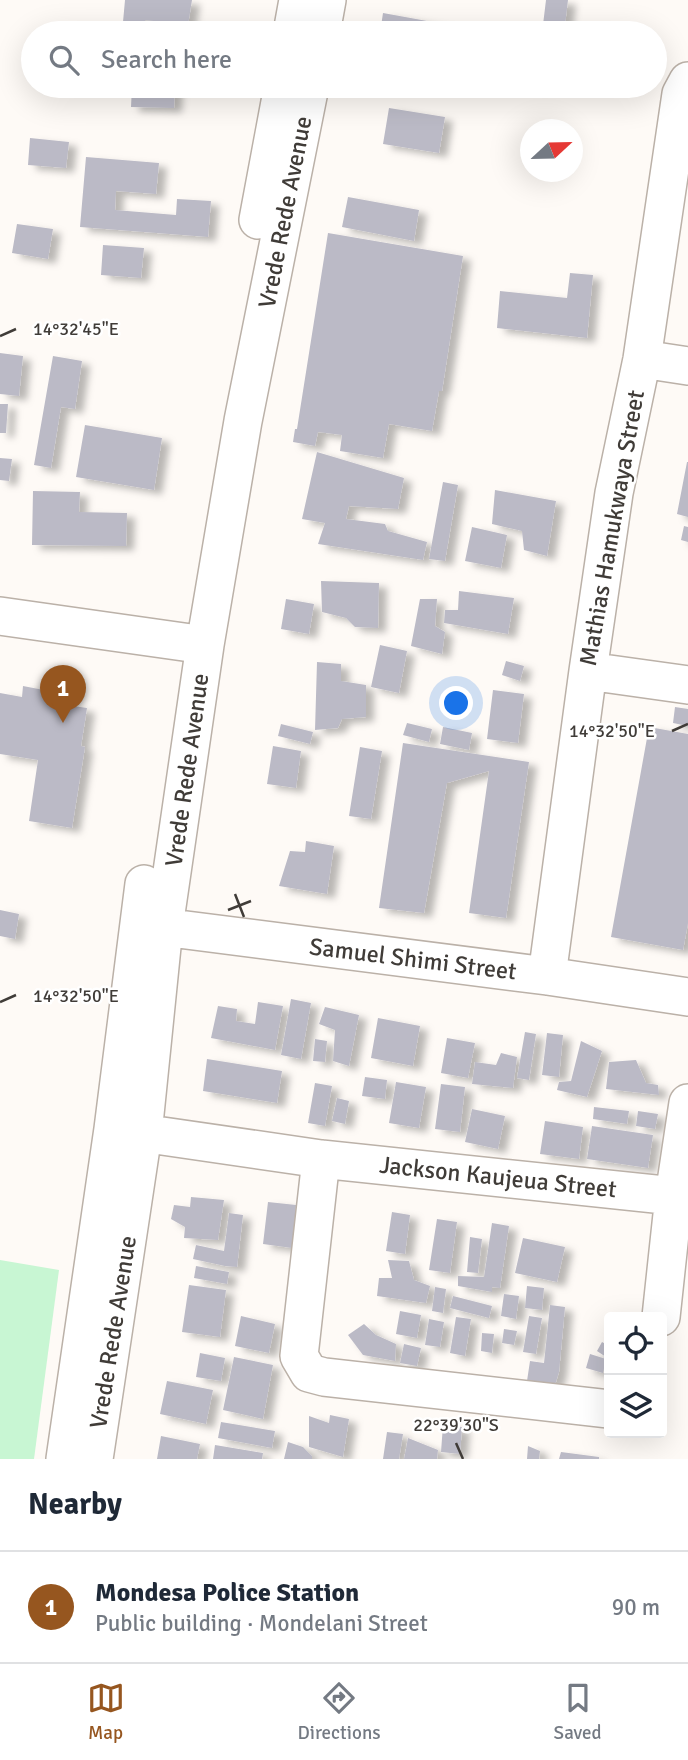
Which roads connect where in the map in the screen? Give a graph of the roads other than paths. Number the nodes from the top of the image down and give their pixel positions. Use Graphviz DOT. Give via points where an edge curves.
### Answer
graph roads {
  1 [pos="298,0"];
  2 [pos="327,0"];
  3 [pos="294,21"];
  4 [pos="323,21"];
  5 [pos="688,81"];
  6 [pos="280,98"];
  7 [pos="308,98"];
  8 [pos="642,359"];
  9 [pos="688,366"];
  10 [pos="0,616"];
  11 [pos="193,643"];
  12 [pos="588,671"];
  13 [pos="688,685"];
  14 [pos="151,925"];
  15 [pos="547,976"];
  16 [pos="688,997"];
  17 [pos="688,1103"];
  18 [pos="128,1131"];
  19 [pos="321,1159"];
  20 [pos="674,1196"];
  21 [pos="662,1312"];
  22 [pos="604,1408"];
  23 [pos="65,1459"];
  24 [pos="94,1459"];
  1 -- 3 [label="street"];
  2 -- 4 [label="street"];
  5 -- 8 [label="street, Mathias Hamukwaya Street" via="681,94"];
  6 -- 11 [label="street, Vrede Rede Avenue"];
  7 -- 11 [label="street, Vrede Rede Avenue"];
  8 -- 9 [label="street"];
  8 -- 12 [label="street, Mathias Hamukwaya Street" via="614,493"];
  10 -- 11 [label="street"];
  11 -- 14 [label="street, Vrede Rede Avenue"];
  12 -- 13 [label="street"];
  12 -- 15 [label="street, Mathias Hamukwaya Street"];
  14 -- 15 [label="street, Samuel Shimi Street"];
  14 -- 18 [label="street, Vrede Rede Avenue"];
  15 -- 16 [label="street, Samuel Shimi Street"];
  17 -- 20 [label="street"];
  18 -- 19 [label="street, Jackson Kaujeua Street"];
  18 -- 23 [label="street, Vrede Rede Avenue"];
  18 -- 24 [label="street, Vrede Rede Avenue"];
  19 -- 20 [label="street, Jackson Kaujeua Street"];
  19 -- 22 [label="street" via="299,1356 309,1373"];
  20 -- 21 [label="street"];
}
